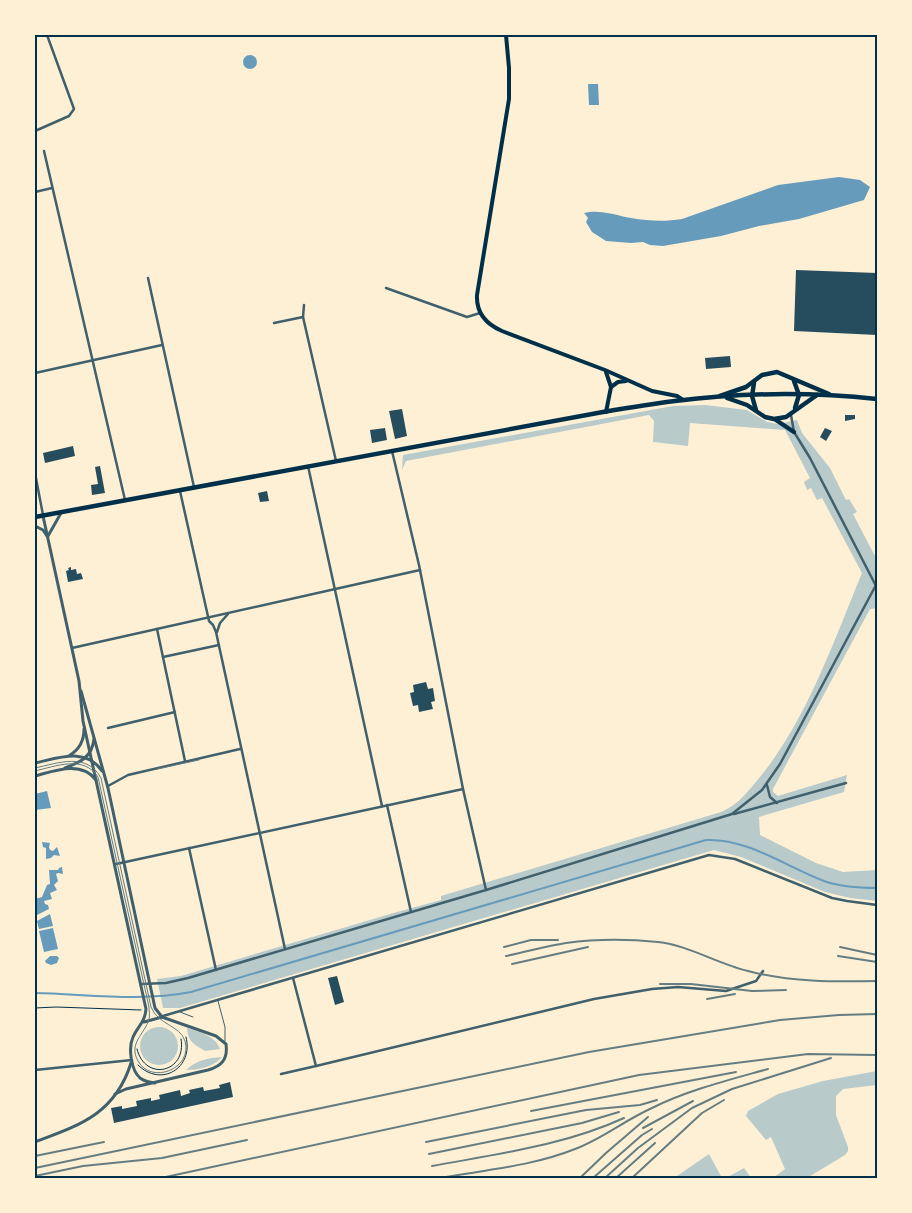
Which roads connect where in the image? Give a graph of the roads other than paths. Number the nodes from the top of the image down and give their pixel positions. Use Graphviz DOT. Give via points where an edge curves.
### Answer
graph roads {
  1 [pos="47,35"];
  2 [pos="506,35"];
  3 [pos="35,132"];
  4 [pos="44,151"];
  5 [pos="52,188"];
  6 [pos="35,192"];
  7 [pos="148,278"];
  8 [pos="386,288"];
  9 [pos="304,305"];
  10 [pos="480,313"];
  11 [pos="302,317"];
  12 [pos="274,323"];
  13 [pos="162,346"];
  14 [pos="93,361"];
  15 [pos="605,370"];
  16 [pos="35,373"];
  17 [pos="792,378"];
  18 [pos="628,381"];
  19 [pos="754,383"];
  20 [pos="611,387"];
  21 [pos="799,395"];
  22 [pos="817,395"];
  23 [pos="752,396"];
  24 [pos="834,396"];
  25 [pos="724,397"];
  26 [pos="714,398"];
  27 [pos="877,399"];
  28 [pos="683,400"];
  29 [pos="757,411"];
  30 [pos="606,412"];
  31 [pos="792,413"];
  32 [pos="774,419"];
  33 [pos="794,432"];
  34 [pos="392,451"];
  35 [pos="336,461"];
  36 [pos="308,466"];
  37 [pos="35,472"];
  38 [pos="194,488"];
  39 [pos="180,490"];
  40 [pos="125,500"];
  41 [pos="61,512"];
  42 [pos="43,516"];
  43 [pos="35,517"];
  44 [pos="35,526"];
  45 [pos="48,536"];
  46 [pos="420,570"];
  47 [pos="877,586"];
  48 [pos="334,590"];
  49 [pos="234,612"];
  50 [pos="208,617"];
  51 [pos="157,629"];
  52 [pos="218,639"];
  53 [pos="219,644"];
  54 [pos="72,648"];
  55 [pos="163,658"];
  56 [pos="79,681"];
  57 [pos="175,712"];
  58 [pos="84,723"];
  59 [pos="108,728"];
  60 [pos="94,736"];
  61 [pos="240,749"];
  62 [pos="91,752"];
  63 [pos="67,756"];
  64 [pos="86,757"];
  65 [pos="92,761"];
  66 [pos="185,761"];
  67 [pos="35,763"];
  68 [pos="59,770"];
  69 [pos="35,776"];
  70 [pos="105,776"];
  71 [pos="846,783"];
  72 [pos="767,784"];
  73 [pos="98,785"];
  74 [pos="108,786"];
  75 [pos="463,789"];
  76 [pos="777,802"];
  77 [pos="387,805"];
  78 [pos="382,806"];
  79 [pos="732,814"];
  80 [pos="259,833"];
  81 [pos="189,848"];
  82 [pos="123,863"];
  83 [pos="116,864"];
  84 [pos="486,890"];
  85 [pos="877,905"];
  86 [pos="411,912"];
  87 [pos="285,949"];
  88 [pos="216,970"];
  89 [pos="763,971"];
  90 [pos="293,978"];
  91 [pos="141,984"];
  92 [pos="149,984"];
  93 [pos="218,999"];
  94 [pos="180,1012"];
  95 [pos="162,1016"];
  96 [pos="193,1017"];
  97 [pos="143,1023"];
  98 [pos="226,1044"];
  99 [pos="132,1060"];
  100 [pos="316,1066"];
  101 [pos="35,1070"];
  102 [pos="281,1074"];
  103 [pos="155,1083"];
  104 [pos="115,1094"];
  105 [pos="35,1142"];
  1 -- 3 [label="street" via="74,109 69,116"];
  2 -- 10 [label="main road" via="509,99 477,295"];
  4 -- 5 [label="street"];
  5 -- 6 [label="street"];
  5 -- 14 [label="street"];
  7 -- 13 [label="street"];
  8 -- 10 [label="street" via="467,317"];
  9 -- 11 [label="street"];
  10 -- 15 [label="main road" via="488,323 502,331"];
  11 -- 12 [label="street"];
  11 -- 35 [label="street"];
  13 -- 14 [label="street"];
  13 -- 38 [label="street"];
  14 -- 16 [label="street"];
  14 -- 40 [label="street"];
  15 -- 18 [label="main road"];
  15 -- 20 [label="main road"];
  17 -- 19 [label="main road" via="772,372 762,375"];
  17 -- 21 [label="main road"];
  17 -- 24 [label="main road"];
  18 -- 20 [label="main road"];
  18 -- 28 [label="main road"];
  19 -- 23 [label="main road"];
  19 -- 26 [label="main road"];
  20 -- 30 [label="main road"];
  21 -- 22 [label="main road"];
  21 -- 23 [label="main road"];
  21 -- 31 [label="main road"];
  22 -- 24 [label="main road"];
  22 -- 31 [label="main road"];
  23 -- 25 [label="main road"];
  23 -- 29 [label="main road"];
  24 -- 27 [label="main road"];
  25 -- 26 [label="main road"];
  25 -- 29 [label="main road"];
  26 -- 28 [label="main road"];
  28 -- 30 [label="main road"];
  29 -- 32 [label="main road"];
  30 -- 34 [label="main road"];
  31 -- 32 [label="main road"];
  31 -- 33 [label="street"];
  32 -- 33 [label="main road"];
  33 -- 47 [label="street"];
  34 -- 35 [label="main road"];
  34 -- 46 [label="street"];
  35 -- 36 [label="main road"];
  36 -- 38 [label="main road"];
  36 -- 48 [label="street"];
  37 -- 42 [label="street"];
  38 -- 39 [label="main road"];
  39 -- 40 [label="main road"];
  39 -- 50 [label="street"];
  40 -- 41 [label="main road"];
  41 -- 42 [label="main road"];
  41 -- 45 [label="street"];
  42 -- 43 [label="main road"];
  42 -- 45 [label="street"];
  44 -- 45 [label="street"];
  45 -- 54 [label="street"];
  46 -- 48 [label="street"];
  46 -- 75 [label="street"];
  47 -- 72 [label="street"];
  48 -- 49 [label="street"];
  48 -- 78 [label="street"];
  49 -- 50 [label="street"];
  49 -- 52 [label="street" via="221,621"];
  50 -- 51 [label="street"];
  50 -- 52 [label="street"];
  51 -- 54 [label="street"];
  51 -- 55 [label="street"];
  52 -- 53 [label="street"];
  53 -- 55 [label="street"];
  53 -- 61 [label="street"];
  54 -- 56 [label="street"];
  55 -- 57 [label="street"];
  56 -- 58 [label="street"];
  56 -- 60 [label="street"];
  57 -- 59 [label="street"];
  57 -- 66 [label="street"];
  58 -- 62 [label="street"];
  58 -- 63 [label="street" via="81,744"];
  60 -- 62 [label="street"];
  60 -- 70 [label="street"];
  61 -- 66 [label="street"];
  61 -- 80 [label="street"];
  62 -- 64 [label="street"];
  62 -- 65 [label="street"];
  63 -- 64 [label="street"];
  63 -- 67 [label="street"];
  64 -- 65 [label="street"];
  64 -- 68 [label="street" via="78,764"];
  65 -- 70 [label="street"];
  65 -- 73 [label="street"];
  66 -- 74 [label="street" via="128,775"];
  68 -- 69 [label="street"];
  68 -- 73 [label="street" via="85,771"];
  70 -- 74 [label="street"];
  71 -- 76 [label="street"];
  72 -- 76 [label="street" via="770,797"];
  72 -- 79 [label="street"];
  73 -- 83 [label="street"];
  74 -- 82 [label="street"];
  75 -- 77 [label="street"];
  75 -- 84 [label="street"];
  76 -- 79 [label="street"];
  77 -- 78 [label="street"];
  77 -- 86 [label="street"];
  78 -- 80 [label="street"];
  79 -- 84 [label="street"];
  80 -- 81 [label="street"];
  80 -- 87 [label="street"];
  81 -- 82 [label="street"];
  81 -- 88 [label="street"];
  82 -- 83 [label="street"];
  82 -- 92 [label="street"];
  83 -- 91 [label="street"];
  84 -- 86 [label="street"];
  85 -- 90 [label="street" via="832,898 735,859 703,856"];
  86 -- 87 [label="street"];
  87 -- 88 [label="street"];
  88 -- 92 [label="street"];
  89 -- 100 [label="street" via="756,981 726,991 678,987 602,997"];
  90 -- 93 [label="street"];
  90 -- 100 [label="street"];
  91 -- 92 [label="street"];
  91 -- 97 [label="street" via="146,1009"];
  92 -- 95 [label="street" via="155,1008"];
  93 -- 94 [label="street"];
  93 -- 98 [label="lane"];
  94 -- 95 [label="street"];
  94 -- 96 [label="lane"];
  95 -- 97 [label="street"];
  95 -- 98 [label="street" via="216,1036"];
  97 -- 99 [label="street" via="132,1038"];
  98 -- 103 [label="street" via="222,1064"];
  99 -- 101 [label="street"];
  99 -- 103 [label="street" via="140,1078"];
  99 -- 104 [label="street" via="127,1076"];
  100 -- 102 [label="street"];
  103 -- 104 [label="street"];
  104 -- 105 [label="street" via="91,1119"];
}
